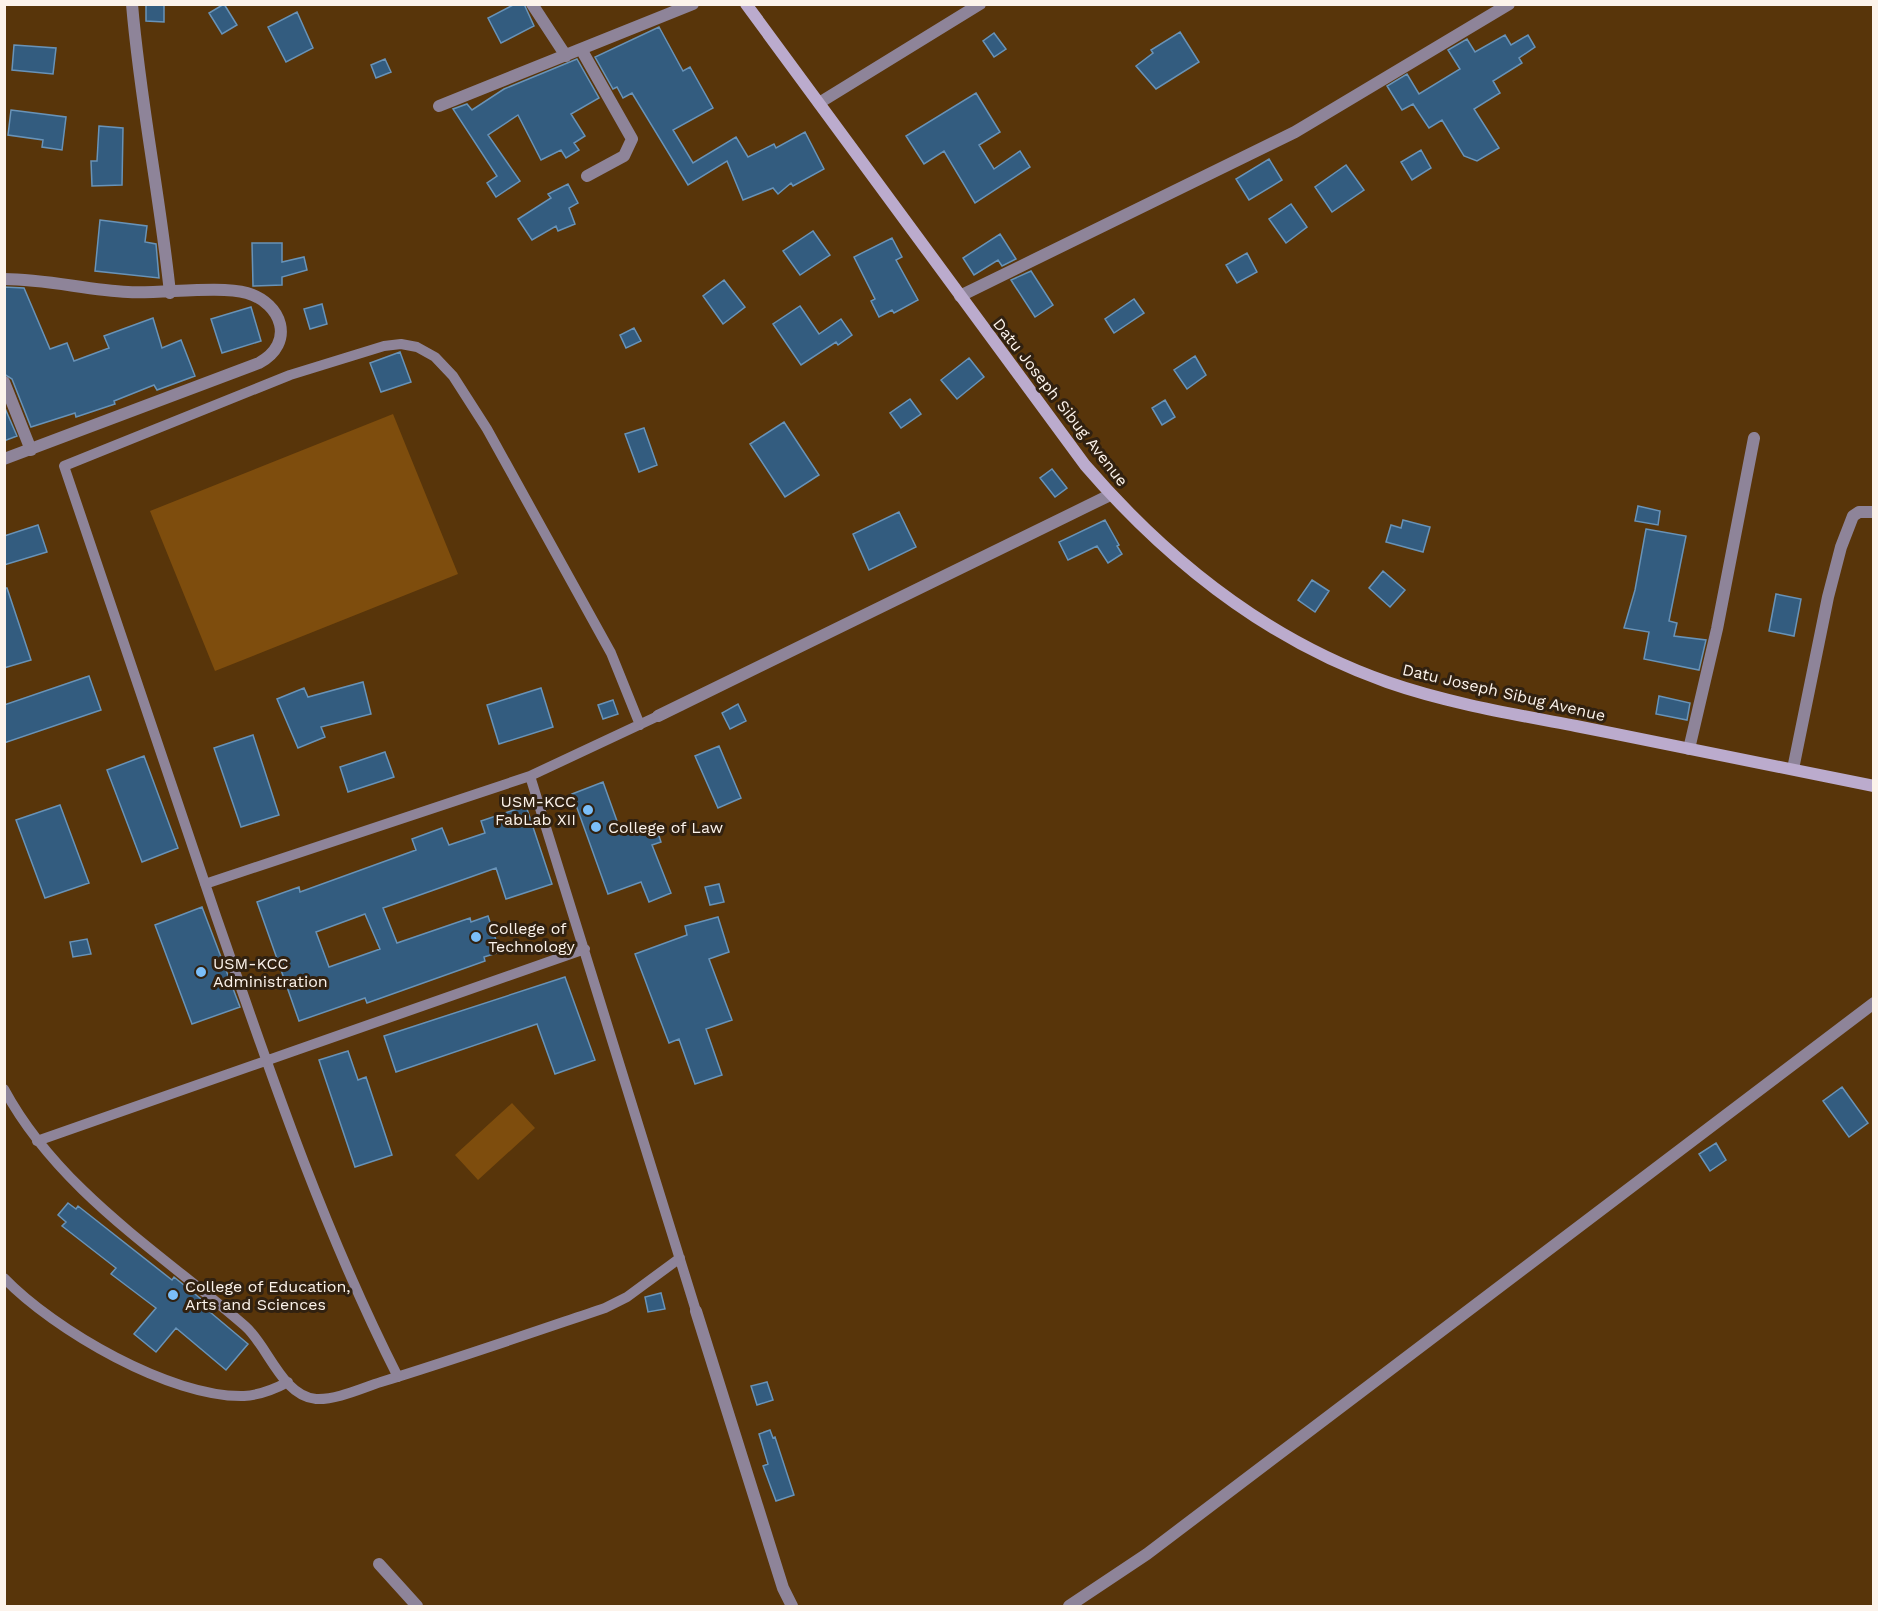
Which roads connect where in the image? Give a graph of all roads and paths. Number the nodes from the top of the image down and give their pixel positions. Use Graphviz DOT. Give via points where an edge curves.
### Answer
graph roads {
  1 [pos="132,4"];
  2 [pos="532,4"];
  3 [pos="693,4"];
  4 [pos="746,4"];
  5 [pos="980,4"];
  6 [pos="1509,4"];
  7 [pos="581,49"];
  8 [pos="566,56"];
  9 [pos="819,103"];
  10 [pos="439,106"];
  11 [pos="587,176"];
  12 [pos="4,279"];
  13 [pos="170,293"];
  14 [pos="960,296"];
  15 [pos="4,382"];
  16 [pos="1754,438"];
  17 [pos="31,450"];
  18 [pos="4,459"];
  19 [pos="1110,495"];
  20 [pos="1874,512"];
  21 [pos="658,716"];
  22 [pos="640,725"];
  23 [pos="1689,749"];
  24 [pos="1792,769"];
  25 [pos="530,776"];
  26 [pos="1874,786"];
  27 [pos="205,884"];
  28 [pos="585,949"];
  29 [pos="1874,1003"];
  30 [pos="266,1061"];
  31 [pos="4,1089"];
  32 [pos="37,1141"];
  33 [pos="680,1258"];
  34 [pos="4,1278"];
  35 [pos="696,1311"];
  36 [pos="398,1377"];
  37 [pos="288,1382"];
  38 [pos="379,1564"];
  39 [pos="417,1606"];
  40 [pos="792,1606"];
  41 [pos="1069,1606"];
  1 -- 13 [label="street" via="139,84 161,209"];
  2 -- 8 [label="street"];
  3 -- 7 [label="street"];
  4 -- 9 [label="main road, Datu Joseph Sibug Avenue"];
  5 -- 9 [label="street"];
  6 -- 14 [label="street" via="1295,132"];
  7 -- 8 [label="street"];
  7 -- 11 [label="street" via="632,139 624,156"];
  8 -- 10 [label="street"];
  9 -- 14 [label="main road, Datu Joseph Sibug Avenue"];
  12 -- 13 [label="street" via="97,290"];
  13 -- 17 [label="street" via="233,291 258,297 277,318 282,336 279,348 259,363"];
  14 -- 19 [label="main road, Datu Joseph Sibug Avenue" via="1054,426"];
  15 -- 17 [label="street"];
  16 -- 23 [label="street"];
  17 -- 18 [label="street"];
  19 -- 21 [label="street"];
  19 -- 23 [label="main road, Datu Joseph Sibug Avenue" via="1178,561 1220,594 1344,664 1387,682 1479,707"];
  20 -- 24 [label="street" via="1853,516 1841,547"];
  21 -- 22 [label="lane"];
  22 -- 25 [label="lane"];
  22 -- 27 [label="lane" via="611,653 504,459 453,376 435,357 417,347 393,345 290,375 64,466"];
  23 -- 24 [label="main road, Datu Joseph Sibug Avenue"];
  24 -- 26 [label="main road, Datu Joseph Sibug Avenue"];
  25 -- 27 [label="lane"];
  25 -- 28 [label="lane"];
  27 -- 30 [label="lane"];
  28 -- 30 [label="lane"];
  28 -- 33 [label="lane"];
  29 -- 41 [label="street" via="1156,1548"];
  30 -- 32 [label="lane"];
  30 -- 36 [label="lane" via="333,1237"];
  31 -- 32 [label="lane"];
  32 -- 37 [label="lane" via="101,1208 247,1328"];
  33 -- 35 [label="lane"];
  33 -- 36 [label="lane" via="605,1308"];
  34 -- 37 [label="lane" via="55,1323 163,1378 242,1396 271,1391"];
  35 -- 40 [label="street"];
  36 -- 37 [label="lane" via="317,1399 298,1392"];
  38 -- 39 [label="street"];
}
